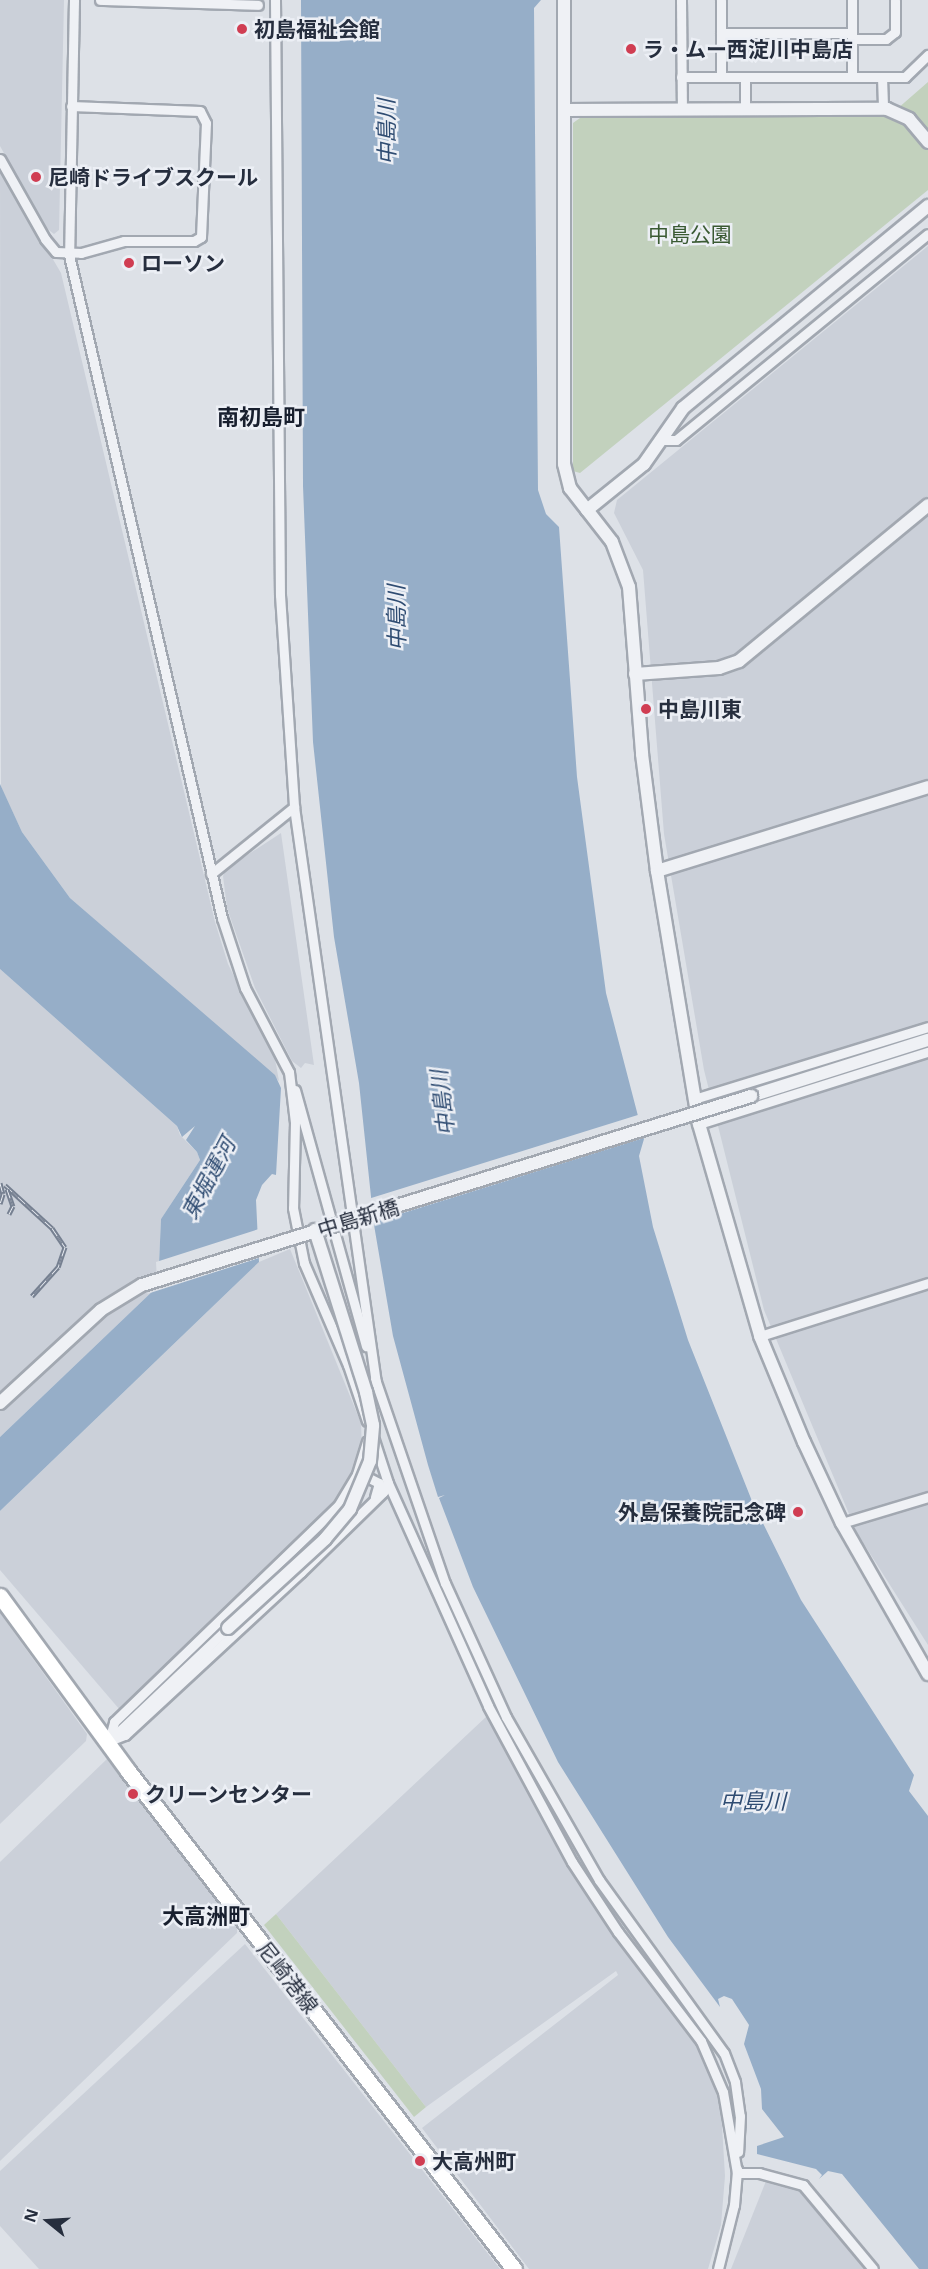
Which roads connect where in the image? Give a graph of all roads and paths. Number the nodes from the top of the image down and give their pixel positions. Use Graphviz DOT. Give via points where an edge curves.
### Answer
graph roads {
  1 [pos="74,0"];
  2 [pos="100,0"];
  3 [pos="111,0"];
  4 [pos="275,0"];
  5 [pos="564,0"];
  6 [pos="681,0"];
  7 [pos="721,0"];
  8 [pos="852,0"];
  9 [pos="895,0"];
  10 [pos="179,1"];
  11 [pos="242,2"];
  12 [pos="258,4"];
  13 [pos="721,33"];
  14 [pos="852,36"];
  15 [pos="928,55"];
  16 [pos="681,77"];
  17 [pos="721,77"];
  18 [pos="745,77"];
  19 [pos="852,77"];
  20 [pos="882,77"];
  21 [pos="71,106"];
  22 [pos="745,109"];
  23 [pos="883,109"];
  24 [pos="564,110"];
  25 [pos="682,110"];
  26 [pos="928,142"];
  27 [pos="0,159"];
  28 [pos="928,206"];
  29 [pos="928,234"];
  30 [pos="69,255"];
  31 [pos="658,441"];
  32 [pos="928,505"];
  33 [pos="586,510"];
  34 [pos="635,674"];
  35 [pos="928,787"];
  36 [pos="294,807"];
  37 [pos="657,871"];
  38 [pos="211,874"];
  39 [pos="928,1028"];
  40 [pos="928,1040"];
  41 [pos="928,1052"];
  42 [pos="289,1071"];
  43 [pos="694,1099"];
  44 [pos="699,1124"];
  45 [pos="315,1230"];
  46 [pos="928,1283"];
  47 [pos="760,1336"];
  48 [pos="376,1383"];
  49 [pos="0,1403"];
  50 [pos="367,1420"];
  51 [pos="388,1483"];
  52 [pos="350,1489"];
  53 [pos="928,1497"];
  54 [pos="364,1511"];
  55 [pos="842,1523"];
  56 [pos="0,1596"];
  57 [pos="228,1628"];
  58 [pos="928,1674"];
  59 [pos="109,1741"];
  60 [pos="737,2173"];
  61 [pos="514,2269"];
  62 [pos="718,2269"];
  63 [pos="873,2269"];
  1 -- 21 [label="street"];
  2 -- 3 [label="street"];
  3 -- 10 [label="street"];
  4 -- 36 [label="street" via="280,595"];
  5 -- 24 [label="street"];
  6 -- 16 [label="street"];
  7 -- 13 [label="street"];
  8 -- 14 [label="street"];
  9 -- 14 [label="street" via="895,32 886,39"];
  10 -- 11 [label="street"];
  11 -- 12 [label="street"];
  13 -- 14 [label="street"];
  13 -- 17 [label="street"];
  14 -- 19 [label="street"];
  15 -- 20 [label="street" via="905,77"];
  16 -- 17 [label="street"];
  16 -- 25 [label="street"];
  17 -- 18 [label="street"];
  18 -- 19 [label="street"];
  18 -- 22 [label="street"];
  19 -- 20 [label="street"];
  20 -- 23 [label="street"];
  21 -- 30 [label="street"];
  21 -- 30 [label="street" via="194,110 204,116 206,123 201,237 194,241 124,241"];
  22 -- 23 [label="street"];
  22 -- 25 [label="street"];
  23 -- 26 [label="street" via="909,119"];
  24 -- 25 [label="street"];
  24 -- 33 [label="street" via="564,464 570,488"];
  27 -- 30 [label="street" via="45,239 56,252"];
  28 -- 31 [label="street" via="682,408"];
  29 -- 31 [label="street" via="676,440"];
  30 -- 38 [label="street"];
  31 -- 33 [label="street" via="644,464"];
  32 -- 34 [label="street" via="739,661 719,668"];
  33 -- 34 [label="street" via="612,542 624,569"];
  34 -- 37 [label="street"];
  35 -- 37 [label="street"];
  36 -- 38 [label="street"];
  36 -- 48 [label="street"];
  37 -- 43 [label="street"];
  38 -- 42 [label="street" via="234,959"];
  39 -- 43 [label="street"];
  40 -- 45 [label="street, 中島新橋, bridge"];
  41 -- 44 [label="street"];
  42 -- 48 [label="street"];
  42 -- 50 [label="street" via="295,1122 293,1208 298,1240"];
  43 -- 44 [label="street"];
  44 -- 47 [label="street"];
  45 -- 49 [label="street, 中島新橋, bridge" via="142,1285 101,1310"];
  45 -- 57 [label="street, bridge" via="366,1392 373,1425 370,1461 350,1509 338,1524"];
  46 -- 47 [label="street"];
  47 -- 55 [label="street"];
  48 -- 60 [label="street" via="444,1583 506,1717 599,1880 724,2053 735,2082 740,2116"];
  50 -- 51 [label="street"];
  50 -- 52 [label="street" via="366,1448"];
  51 -- 54 [label="street"];
  51 -- 60 [label="street" via="488,1706 572,1862 618,1932 701,2040 723,2092"];
  52 -- 54 [label="street" via="364,1478 378,1483 377,1493"];
  52 -- 59 [label="street" via="303,1543 114,1722"];
  53 -- 55 [label="street"];
  54 -- 59 [label="street" via="125,1735"];
  55 -- 58 [label="street"];
  56 -- 59 [label="main road, 尼崎港線"];
  57 -- 59 [label="street"];
  59 -- 61 [label="main road, 尼崎港線" via="128,1771"];
  60 -- 62 [label="street" via="734,2205"];
  60 -- 63 [label="street" via="759,2173 803,2186"];
}
